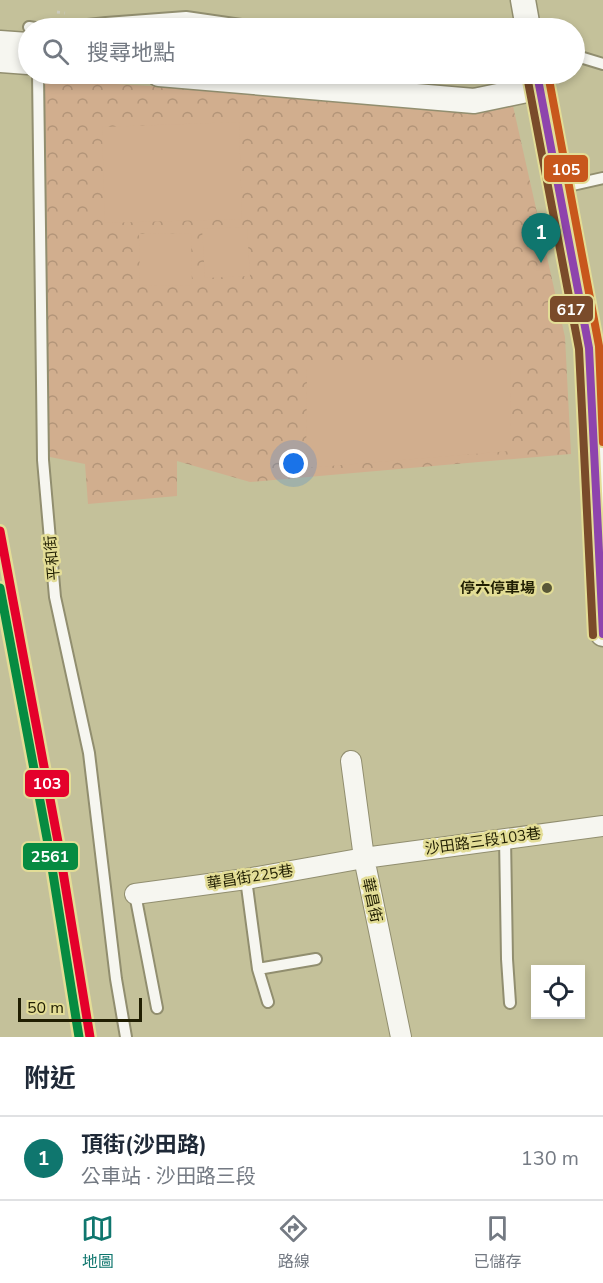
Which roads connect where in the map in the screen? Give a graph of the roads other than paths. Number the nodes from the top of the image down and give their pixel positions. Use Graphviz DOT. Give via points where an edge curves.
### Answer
graph roads {
  1 [pos="523,0"];
  2 [pos="170,18"];
  3 [pos="193,18"];
  4 [pos="526,18"];
  5 [pos="18,38"];
  6 [pos="0,43"];
  7 [pos="585,59"];
  8 [pos="0,60"];
  9 [pos="18,61"];
  10 [pos="603,64"];
  11 [pos="38,84"];
  12 [pos="317,84"];
  13 [pos="404,84"];
  14 [pos="521,84"];
  15 [pos="540,84"];
  16 [pos="475,94"];
  17 [pos="603,178"];
  18 [pos="559,188"];
  19 [pos="596,394"];
  20 [pos="603,634"];
  21 [pos="351,761"];
  22 [pos="603,826"];
  23 [pos="505,838"];
  24 [pos="364,858"];
  25 [pos="246,879"];
  26 [pos="135,894"];
  27 [pos="316,959"];
  28 [pos="258,969"];
  29 [pos="268,1002"];
  30 [pos="510,1004"];
  31 [pos="157,1008"];
  32 [pos="126,1037"];
  33 [pos="401,1037"];
  1 -- 4 [label="street"];
  2 -- 3 [label="lane"];
  5 -- 6 [label="street"];
  7 -- 10 [label="lane"];
  8 -- 9 [label="street"];
  11 -- 32 [label="lane, 平和街" via="44,460 54,585 89,753"];
  12 -- 16 [label="street"];
  13 -- 16 [label="street"];
  14 -- 16 [label="street"];
  15 -- 18 [label="street"];
  17 -- 18 [label="lane"];
  18 -- 19 [label="street"];
  19 -- 20 [label="street"];
  21 -- 24 [label="street, 華昌街"];
  22 -- 23 [label="street, 沙田路三段103巷"];
  23 -- 24 [label="street, 沙田路三段103巷"];
  23 -- 30 [label="lane"];
  24 -- 25 [label="street, 華昌街225巷"];
  24 -- 33 [label="street, 華昌街"];
  25 -- 26 [label="street, 華昌街225巷"];
  25 -- 28 [label="lane"];
  26 -- 31 [label="lane"];
  27 -- 28 [label="lane"];
  28 -- 29 [label="lane"];
}
